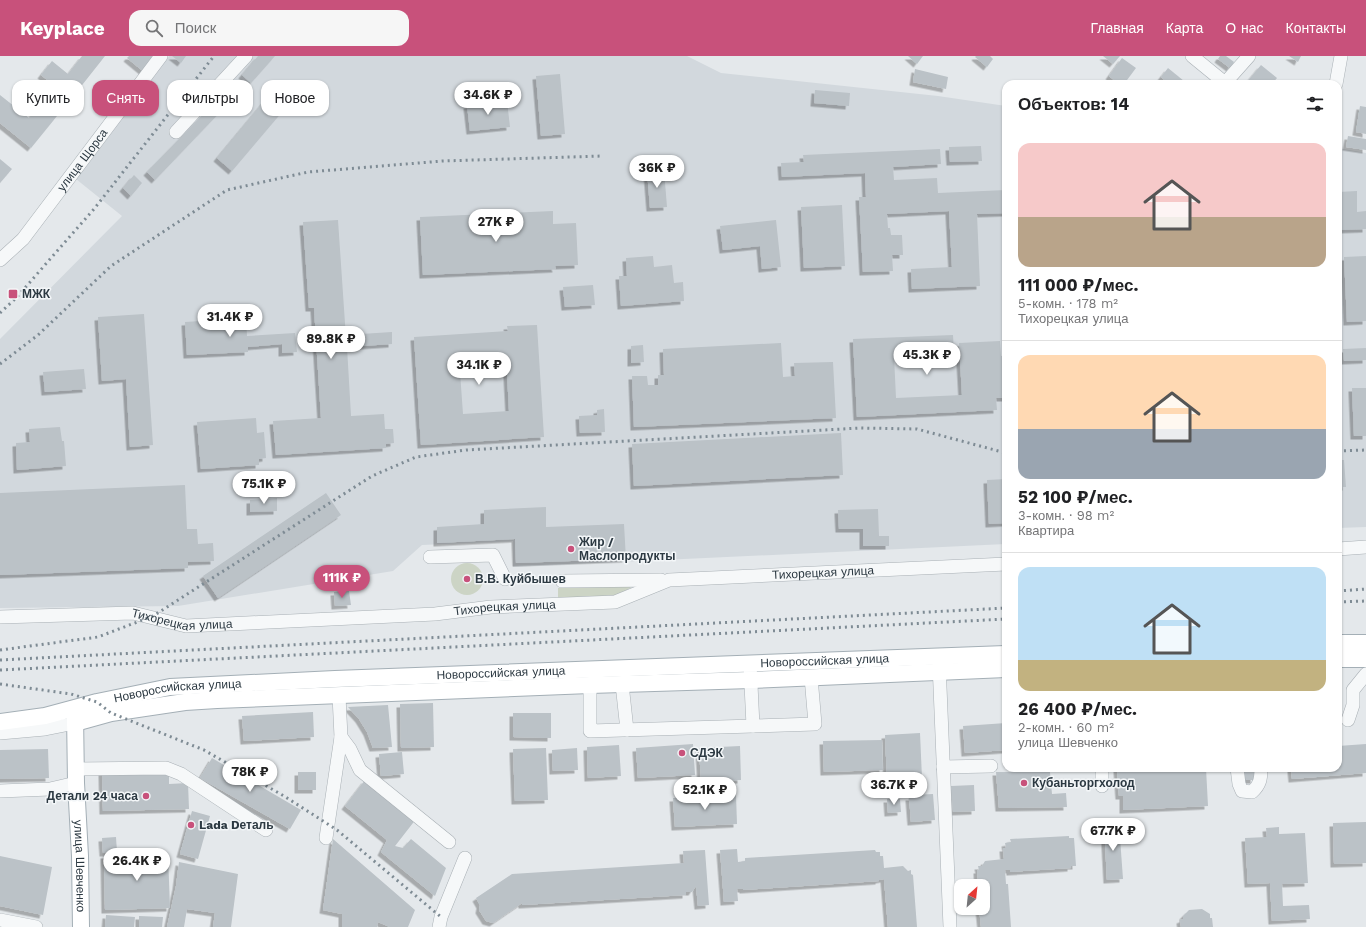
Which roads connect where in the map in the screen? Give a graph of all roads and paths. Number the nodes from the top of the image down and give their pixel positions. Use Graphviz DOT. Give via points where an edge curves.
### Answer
graph roads {
  1 [pos="161,56"];
  2 [pos="246,56"];
  3 [pos="1192,56"];
  4 [pos="1249,56"];
  5 [pos="1341,56"];
  6 [pos="1221,80"];
  7 [pos="1228,80"];
  8 [pos="1337,80"];
  9 [pos="176,132"];
  10 [pos="0,260"];
  11 [pos="1366,547"];
  12 [pos="1342,549"];
  13 [pos="430,556"];
  14 [pos="1002,564"];
  15 [pos="505,578"];
  16 [pos="669,580"];
  17 [pos="562,581"];
  18 [pos="0,617"];
  19 [pos="1342,643"];
  20 [pos="1366,643"];
  21 [pos="1002,655"];
  22 [pos="1344,659"];
  23 [pos="1366,659"];
  24 [pos="750,664"];
  25 [pos="939,664"];
  26 [pos="1002,669"];
  27 [pos="1366,674"];
  28 [pos="811,678"];
  29 [pos="751,680"];
  30 [pos="622,684"];
  31 [pos="590,685"];
  32 [pos="339,696"];
  33 [pos="75,716"];
  34 [pos="1348,720"];
  35 [pos="0,722"];
  36 [pos="753,726"];
  37 [pos="627,730"];
  38 [pos="0,733"];
  39 [pos="341,737"];
  40 [pos="991,766"];
  41 [pos="943,767"];
  42 [pos="1102,772"];
  43 [pos="1238,772"];
  44 [pos="1261,772"];
  45 [pos="76,776"];
  46 [pos="1102,786"];
  47 [pos="0,791"];
  48 [pos="266,830"];
  49 [pos="326,838"];
  50 [pos="449,842"];
  51 [pos="465,858"];
  52 [pos="0,920"];
  53 [pos="36,927"];
  54 [pos="81,927"];
  55 [pos="439,927"];
  56 [pos="950,927"];
  1 -- 10 [label="street, улица Щорса" via="23,238"];
  2 -- 9 [label="street"];
  3 -- 6 [label="street"];
  4 -- 7 [label="street"];
  5 -- 8 [label="street"];
  11 -- 12 [label="street"];
  13 -- 15 [label="street" via="493,556"];
  14 -- 16 [label="street, Тихорецкая улица"];
  16 -- 17 [label="street"];
  16 -- 18 [label="street, Тихорецкая улица" via="615,602 491,607 436,614 186,626 133,613"];
  19 -- 20 [label="main road"];
  21 -- 25 [label="main road, Новороссийская улица"];
  22 -- 23 [label="main road"];
  22 -- 27 [label="street"];
  24 -- 25 [label="main road, Новороссийская улица"];
  24 -- 29 [label="street"];
  24 -- 33 [label="main road, Новороссийская улица" via="170,687 131,695"];
  25 -- 26 [label="main road, Новороссийская улица"];
  25 -- 28 [label="main road, Новороссийская улица"];
  25 -- 41 [label="street"];
  27 -- 34 [label="street" via="1353,690"];
  28 -- 29 [label="main road, Новороссийская улица"];
  28 -- 36 [label="street" via="815,724"];
  29 -- 30 [label="main road, Новороссийская улица"];
  29 -- 36 [label="street"];
  30 -- 31 [label="main road, Новороссийская улица"];
  30 -- 37 [label="street"];
  31 -- 32 [label="main road, Новороссийская улица"];
  31 -- 37 [label="street" via="590,732"];
  32 -- 33 [label="main road, Новороссийская улица" via="185,702"];
  32 -- 39 [label="street"];
  33 -- 35 [label="main road, Новороссийская улица" via="46,716"];
  33 -- 38 [label="street, Новороссийская улица" via="45,729"];
  33 -- 45 [label="main road, улица Шевченко"];
  36 -- 37 [label="street"];
  39 -- 49 [label="street"];
  39 -- 50 [label="street" via="360,770"];
  40 -- 41 [label="street"];
  41 -- 56 [label="street"];
  42 -- 46 [label="street"];
  43 -- 44 [label="street" via="1242,791 1252,792 1258,787"];
  45 -- 47 [label="street" via="50,789"];
  45 -- 48 [label="street" via="171,769"];
  45 -- 54 [label="main road, улица Шевченко"];
  51 -- 55 [label="street"];
  52 -- 53 [label="street"];
}
